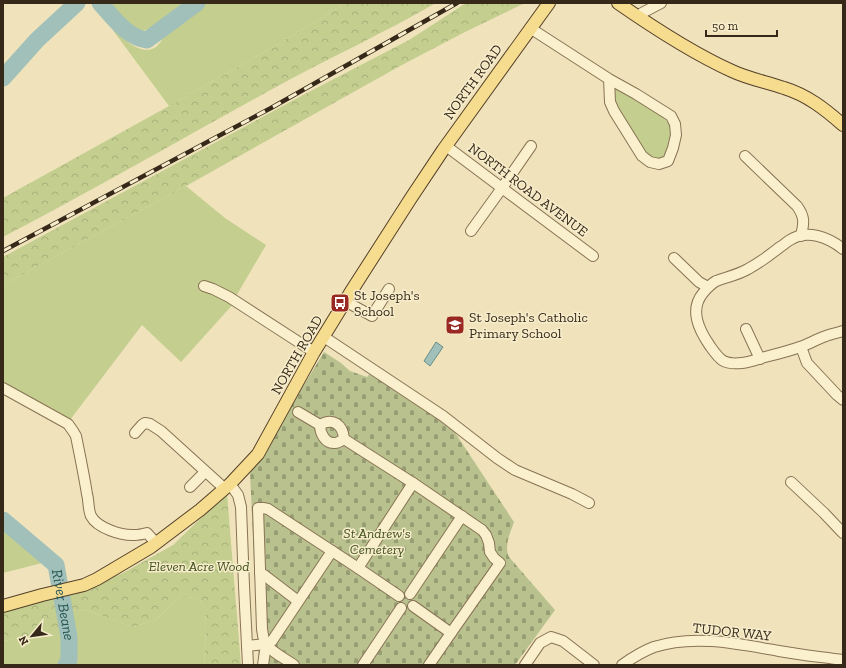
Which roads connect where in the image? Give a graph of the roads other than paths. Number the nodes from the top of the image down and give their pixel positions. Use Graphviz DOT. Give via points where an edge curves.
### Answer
graph roads {
  1 [pos="549,3"];
  2 [pos="618,3"];
  3 [pos="661,3"];
  4 [pos="638,17"];
  5 [pos="530,28"];
  6 [pos="609,79"];
  7 [pos="843,125"];
  8 [pos="446,146"];
  9 [pos="531,146"];
  10 [pos="745,156"];
  11 [pos="502,188"];
  12 [pos="471,231"];
  13 [pos="801,236"];
  14 [pos="843,249"];
  15 [pos="593,256"];
  16 [pos="674,258"];
  17 [pos="204,286"];
  18 [pos="708,287"];
  19 [pos="389,289"];
  20 [pos="345,301"];
  21 [pos="746,329"];
  22 [pos="843,331"];
  23 [pos="324,337"];
  24 [pos="801,347"];
  25 [pos="314,352"];
  26 [pos="760,359"];
  27 [pos="3,388"];
  28 [pos="843,400"];
  29 [pos="298,412"];
  30 [pos="320,425"];
  31 [pos="135,433"];
  32 [pos="344,439"];
  33 [pos="205,472"];
  34 [pos="413,482"];
  35 [pos="791,482"];
  36 [pos="228,487"];
  37 [pos="190,488"];
  38 [pos="588,502"];
  39 [pos="462,516"];
  40 [pos="843,533"];
  41 [pos="156,543"];
  42 [pos="332,551"];
  43 [pos="358,568"];
  44 [pos="260,574"];
  45 [pos="410,594"];
  46 [pos="399,596"];
  47 [pos="298,601"];
  48 [pos="3,606"];
  49 [pos="413,606"];
  50 [pos="401,608"];
  51 [pos="451,633"];
  52 [pos="266,644"];
  53 [pos="247,646"];
  54 [pos="838,661"];
  55 [pos="248,665"];
  56 [pos="263,665"];
  57 [pos="294,665"];
  58 [pos="363,665"];
  59 [pos="429,665"];
  60 [pos="524,665"];
  61 [pos="594,665"];
  62 [pos="622,665"];
  1 -- 5 [label="main road, NORTH ROAD"];
  2 -- 4 [label="main road"];
  3 -- 4 [label="street"];
  4 -- 7 [label="main road" via="728,70 804,96"];
  5 -- 6 [label="street"];
  5 -- 8 [label="main road, NORTH ROAD"];
  6 -- 6 [label="street" via="671,116 676,136 668,161 659,164 650,162 642,156 610,102"];
  8 -- 11 [label="street, NORTH ROAD AVENUE"];
  8 -- 20 [label="main road, NORTH ROAD"];
  9 -- 11 [label="street"];
  10 -- 13 [label="street" via="797,206 803,219"];
  11 -- 12 [label="street"];
  11 -- 15 [label="street, NORTH ROAD AVENUE"];
  13 -- 14 [label="street" via="811,234 822,237"];
  13 -- 18 [label="street" via="790,239 747,270"];
  16 -- 18 [label="street" via="699,282"];
  17 -- 25 [label="street" via="229,297"];
  18 -- 26 [label="street" via="700,296 696,315 704,338 721,360 726,362 742,363"];
  19 -- 20 [label="street" via="372,316"];
  20 -- 23 [label="main road, NORTH ROAD"];
  21 -- 26 [label="street"];
  22 -- 24 [label="street"];
  23 -- 25 [label="main road, NORTH ROAD"];
  23 -- 38 [label="street" via="443,416 516,470"];
  24 -- 26 [label="street"];
  24 -- 28 [label="street" via="807,363"];
  25 -- 36 [label="main road, NORTH ROAD" via="258,454"];
  27 -- 41 [label="street" via="68,424 74,431 89,510 94,520 119,533 147,533"];
  29 -- 30 [label="street"];
  30 -- 32 [label="street" via="329,421 338,424"];
  30 -- 32 [label="street" via="321,433 326,440 336,443"];
  31 -- 33 [label="street" via="145,422 150,424"];
  32 -- 34 [label="street"];
  33 -- 36 [label="street"];
  33 -- 37 [label="street"];
  34 -- 39 [label="street"];
  34 -- 43 [label="street"];
  35 -- 40 [label="street"];
  36 -- 41 [label="main road, NORTH ROAD"];
  36 -- 53 [label="street" via="238,495 241,507"];
  39 -- 45 [label="street"];
  39 -- 51 [label="street" via="482,530 489,543 490,552 500,563"];
  41 -- 48 [label="main road, NORTH ROAD" via="84,585"];
  42 -- 43 [label="street"];
  42 -- 44 [label="street" via="268,509 258,508"];
  42 -- 47 [label="street"];
  43 -- 46 [label="street"];
  44 -- 47 [label="street"];
  44 -- 52 [label="street" via="262,629"];
  45 -- 46 [label="street" via="404,593"];
  45 -- 49 [label="street" via="414,600"];
  46 -- 50 [label="street" via="397,603"];
  47 -- 52 [label="street" via="272,641"];
  49 -- 50 [label="street" via="407,610"];
  49 -- 51 [label="street"];
  50 -- 58 [label="street"];
  51 -- 59 [label="street"];
  52 -- 53 [label="street"];
  52 -- 56 [label="street"];
  52 -- 57 [label="street"];
  53 -- 55 [label="street"];
  54 -- 62 [label="street, TUDOR WAY" via="749,645 686,641 653,648"];
  60 -- 61 [label="street" via="540,643 551,637 563,641"];
}
